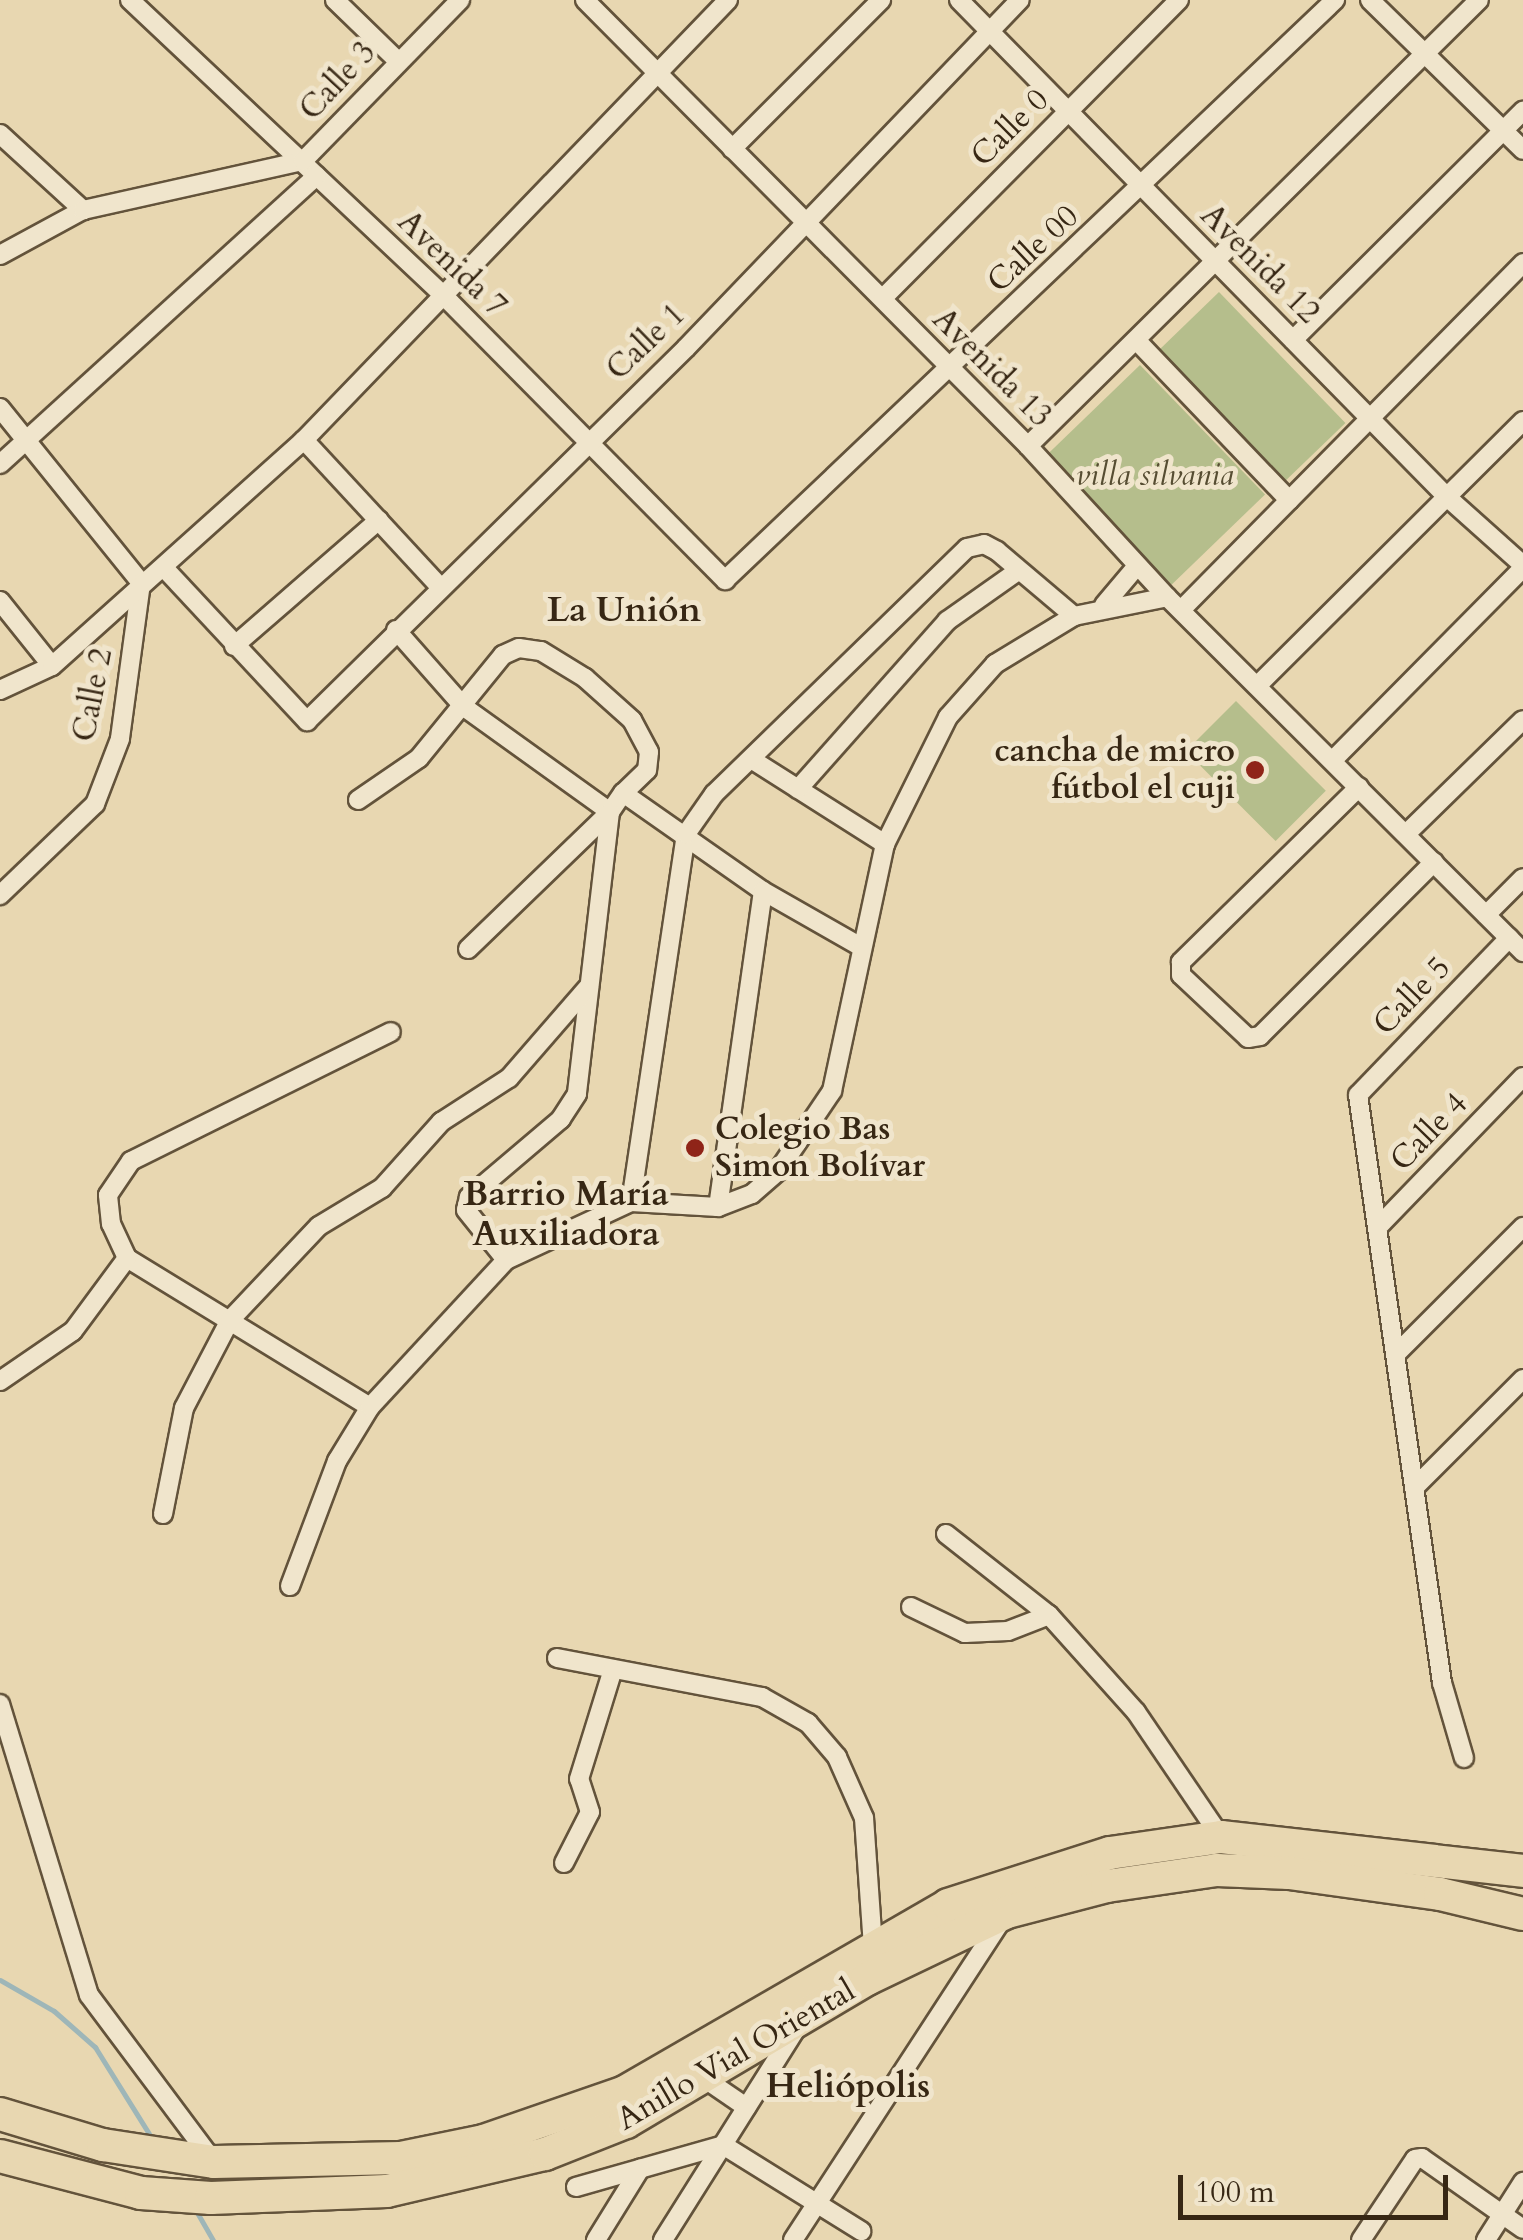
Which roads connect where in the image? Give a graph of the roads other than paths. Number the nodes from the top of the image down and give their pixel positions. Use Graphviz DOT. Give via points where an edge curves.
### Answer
graph roads {
  1 [pos="130,0"];
  2 [pos="336,0"];
  3 [pos="460,0"];
  4 [pos="585,0"];
  5 [pos="728,0"];
  6 [pos="880,0"];
  7 [pos="958,0"];
  8 [pos="1020,0"];
  9 [pos="1179,0"];
  10 [pos="1335,0"];
  11 [pos="1370,0"];
  12 [pos="1478,0"];
  13 [pos="989,31"];
  14 [pos="1425,53"];
  15 [pos="398,60"];
  16 [pos="656,73"];
  17 [pos="1523,111"];
  18 [pos="1069,112"];
  19 [pos="1504,131"];
  20 [pos="0,134"];
  21 [pos="732,149"];
  22 [pos="1523,150"];
  23 [pos="303,162"];
  24 [pos="317,176"];
  25 [pos="1143,188"];
  26 [pos="83,210"];
  27 [pos="806,222"];
  28 [pos="0,255"];
  29 [pos="1523,262"];
  30 [pos="1218,264"];
  31 [pos="444,296"];
  32 [pos="882,298"];
  33 [pos="1293,340"];
  34 [pos="1138,342"];
  35 [pos="948,369"];
  36 [pos="0,408"];
  37 [pos="1370,418"];
  38 [pos="1523,421"];
  39 [pos="28,437"];
  40 [pos="304,440"];
  41 [pos="587,440"];
  42 [pos="1028,446"];
  43 [pos="0,464"];
  44 [pos="1447,496"];
  45 [pos="1289,500"];
  46 [pos="379,520"];
  47 [pos="1137,566"];
  48 [pos="1523,567"];
  49 [pos="166,570"];
  50 [pos="1018,571"];
  51 [pos="725,580"];
  52 [pos="141,583"];
  53 [pos="438,586"];
  54 [pos="0,601"];
  55 [pos="1174,603"];
  56 [pos="1104,605"];
  57 [pos="1074,616"];
  58 [pos="396,630"];
  59 [pos="234,646"];
  60 [pos="52,666"];
  61 [pos="1258,685"];
  62 [pos="0,690"];
  63 [pos="464,707"];
  64 [pos="1523,720"];
  65 [pos="750,759"];
  66 [pos="1332,760"];
  67 [pos="1359,787"];
  68 [pos="798,788"];
  69 [pos="623,794"];
  70 [pos="358,800"];
  71 [pos="610,812"];
  72 [pos="686,834"];
  73 [pos="1406,834"];
  74 [pos="885,844"];
  75 [pos="1434,862"];
  76 [pos="1523,878"];
  77 [pos="763,891"];
  78 [pos="0,894"];
  79 [pos="1486,914"];
  80 [pos="1516,945"];
  81 [pos="860,947"];
  82 [pos="468,949"];
  83 [pos="590,986"];
  84 [pos="391,1032"];
  85 [pos="1523,1078"];
  86 [pos="631,1202"];
  87 [pos="718,1207"];
  88 [pos="1523,1227"];
  89 [pos="1377,1228"];
  90 [pos="127,1258"];
  91 [pos="506,1260"];
  92 [pos="230,1320"];
  93 [pos="1398,1352"];
  94 [pos="1523,1379"];
  95 [pos="0,1381"];
  96 [pos="370,1407"];
  97 [pos="1414,1488"];
  98 [pos="163,1514"];
  99 [pos="946,1534"];
  100 [pos="290,1586"];
  101 [pos="910,1607"];
  102 [pos="1049,1615"];
  103 [pos="556,1658"];
  104 [pos="613,1669"];
  105 [pos="0,1704"];
  106 [pos="1464,1758"];
  107 [pos="1221,1837"];
  108 [pos="564,1863"];
  109 [pos="1523,1871"];
  110 [pos="1007,1912"];
  111 [pos="1523,1914"];
  112 [pos="938,1944"];
  113 [pos="874,1946"];
  114 [pos="968,1972"];
  115 [pos="800,2022"];
  116 [pos="705,2078"];
  117 [pos="746,2107"];
  118 [pos="0,2114"];
  119 [pos="722,2145"];
  120 [pos="0,2156"];
  121 [pos="214,2162"];
  122 [pos="640,2168"];
  123 [pos="1523,2182"];
  124 [pos="576,2187"];
  125 [pos="817,2204"];
  126 [pos="1503,2215"];
  127 [pos="1523,2229"];
  128 [pos="860,2231"];
  129 [pos="596,2240"];
  130 [pos="663,2240"];
  131 [pos="793,2240"];
  132 [pos="1360,2240"];
  133 [pos="1486,2240"];
  1 -- 23 [label="street, Avenida 7"];
  2 -- 15 [label="street"];
  3 -- 15 [label="street, Calle 3"];
  4 -- 16 [label="street, Avenida 13"];
  5 -- 16 [label="street"];
  6 -- 21 [label="street"];
  7 -- 13 [label="street, Avenida 12"];
  8 -- 13 [label="street, Calle 1"];
  9 -- 18 [label="street, Calle 0"];
  10 -- 25 [label="street, Calle 00"];
  11 -- 14 [label="street"];
  12 -- 14 [label="street"];
  13 -- 18 [label="street, Avenida 12"];
  13 -- 27 [label="street, Calle 1"];
  14 -- 19 [label="street"];
  14 -- 30 [label="street"];
  15 -- 23 [label="street, Calle 3"];
  16 -- 21 [label="street, Avenida 13"];
  16 -- 31 [label="street"];
  17 -- 19 [label="street"];
  18 -- 25 [label="street, Avenida 12"];
  18 -- 32 [label="street, Calle 0"];
  19 -- 22 [label="street"];
  19 -- 33 [label="street"];
  20 -- 26 [label="street"];
  21 -- 27 [label="street, Avenida 13"];
  23 -- 24 [label="street, Avenida 7"];
  23 -- 26 [label="street"];
  24 -- 31 [label="street, Avenida 7"];
  24 -- 39 [label="street"];
  25 -- 30 [label="street, Avenida 12"];
  25 -- 35 [label="street, Calle 00"];
  26 -- 28 [label="street"];
  27 -- 32 [label="street, Avenida 13"];
  27 -- 41 [label="street, Calle 1"];
  29 -- 37 [label="street"];
  30 -- 33 [label="street, Avenida 12"];
  30 -- 34 [label="street"];
  31 -- 40 [label="street"];
  31 -- 41 [label="street, Avenida 7"];
  32 -- 35 [label="street, Avenida 13"];
  33 -- 37 [label="street, Avenida 12"];
  34 -- 42 [label="street"];
  34 -- 45 [label="street"];
  35 -- 42 [label="street, Avenida 13"];
  35 -- 51 [label="street, Calle 00"];
  36 -- 39 [label="street"];
  37 -- 44 [label="street, Avenida 12"];
  37 -- 45 [label="street"];
  38 -- 44 [label="street"];
  39 -- 43 [label="street"];
  39 -- 52 [label="street"];
  40 -- 46 [label="street"];
  40 -- 49 [label="street"];
  41 -- 51 [label="street, Avenida 7"];
  41 -- 53 [label="street, Calle 1"];
  42 -- 47 [label="street, Avenida 13"];
  44 -- 48 [label="street, Avenida 12"];
  44 -- 61 [label="street"];
  45 -- 55 [label="street"];
  46 -- 53 [label="street"];
  46 -- 59 [label="street"];
  47 -- 55 [label="street, Avenida 13"];
  47 -- 56 [label="street"];
  48 -- 66 [label="street"];
  49 -- 52 [label="street"];
  49 -- 59 [label="street"];
  50 -- 57 [label="street"];
  50 -- 65 [label="street" via="984,544 967,548"];
  50 -- 68 [label="street" via="947,621"];
  52 -- 60 [label="street"];
  52 -- 78 [label="street, Calle 2" via="120,739 95,804"];
  53 -- 58 [label="street, Calle 1"];
  54 -- 60 [label="street"];
  55 -- 56 [label="street"];
  55 -- 61 [label="street, Avenida 13"];
  56 -- 57 [label="street"];
  57 -- 74 [label="street" via="996,664 948,716"];
  58 -- 59 [label="street, Calle 1" via="307,721"];
  58 -- 63 [label="street"];
  60 -- 62 [label="street"];
  61 -- 66 [label="street, Avenida 13"];
  63 -- 69 [label="street" via="503,655 519,648 541,651 632,720 650,752 647,770"];
  63 -- 70 [label="street" via="419,758"];
  63 -- 71 [label="street"];
  64 -- 73 [label="street"];
  65 -- 68 [label="street"];
  65 -- 72 [label="street"];
  66 -- 67 [label="street, Avenida 13"];
  67 -- 73 [label="street, Avenida 13"];
  67 -- 75 [label="street" via="1182,962 1181,975 1248,1038 1260,1036"];
  68 -- 74 [label="street"];
  69 -- 71 [label="street"];
  69 -- 72 [label="street"];
  71 -- 82 [label="street"];
  71 -- 83 [label="street"];
  72 -- 77 [label="street"];
  72 -- 86 [label="street"];
  73 -- 75 [label="street, Avenida 13"];
  74 -- 81 [label="street"];
  75 -- 79 [label="street, Avenida 13"];
  76 -- 79 [label="street"];
  77 -- 81 [label="street"];
  77 -- 87 [label="street"];
  79 -- 80 [label="street, Avenida 13"];
  80 -- 89 [label="street, Calle 5" via="1358,1095"];
  81 -- 87 [label="street" via="832,1091 778,1171 752,1194"];
  83 -- 91 [label="street" via="577,1094 561,1119 469,1196 466,1210"];
  83 -- 92 [label="street" via="509,1078 441,1122 382,1188 320,1226"];
  84 -- 90 [label="street" via="131,1162 108,1195 111,1224"];
  85 -- 89 [label="street, Calle 4"];
  86 -- 87 [label="street"];
  86 -- 91 [label="street"];
  88 -- 93 [label="street"];
  89 -- 93 [label="street"];
  90 -- 92 [label="street"];
  90 -- 95 [label="street" via="73,1331"];
  91 -- 96 [label="street"];
  92 -- 96 [label="street"];
  92 -- 98 [label="street" via="184,1408"];
  93 -- 97 [label="street"];
  94 -- 97 [label="street"];
  96 -- 100 [label="street" via="338,1461"];
  97 -- 106 [label="street" via="1442,1683"];
  99 -- 102 [label="street"];
  101 -- 102 [label="street" via="964,1633 1008,1631"];
  102 -- 107 [label="street" via="1136,1712"];
  103 -- 104 [label="street"];
  104 -- 108 [label="street" via="579,1778 590,1812"];
  104 -- 113 [label="street" via="762,1697 808,1723 837,1756 864,1818"];
  105 -- 121 [label="street" via="14,1730 88,1995"];
  107 -- 109 [label="highway, Anillo Vial Oriental"];
  107 -- 113 [label="highway, Anillo Vial Oriental" via="1110,1852 1041,1871 948,1905"];
  110 -- 111 [label="highway, Anillo Vial Oriental" via="1107,1886 1216,1870 1440,1894"];
  110 -- 112 [label="highway, Anillo Vial Oriental"];
  110 -- 114 [label="street"];
  112 -- 114 [label="street"];
  112 -- 115 [label="highway, Anillo Vial Oriental"];
  113 -- 121 [label="highway, Anillo Vial Oriental" via="623,2092 543,2123 401,2158"];
  114 -- 125 [label="street"];
  115 -- 116 [label="highway, Anillo Vial Oriental"];
  115 -- 117 [label="street"];
  116 -- 117 [label="street"];
  116 -- 120 [label="highway, Anillo Vial Oriental" via="626,2122 545,2154 387,2191 230,2198 141,2194"];
  117 -- 119 [label="street"];
  118 -- 121 [label="highway, Anillo Vial Oriental" via="103,2145"];
  119 -- 122 [label="street"];
  119 -- 125 [label="street"];
  119 -- 130 [label="street"];
  122 -- 124 [label="street"];
  122 -- 129 [label="street"];
  123 -- 126 [label="street"];
  125 -- 128 [label="street"];
  125 -- 131 [label="street"];
  126 -- 127 [label="street"];
  126 -- 132 [label="street" via="1415,2159"];
  126 -- 133 [label="street"];
}
